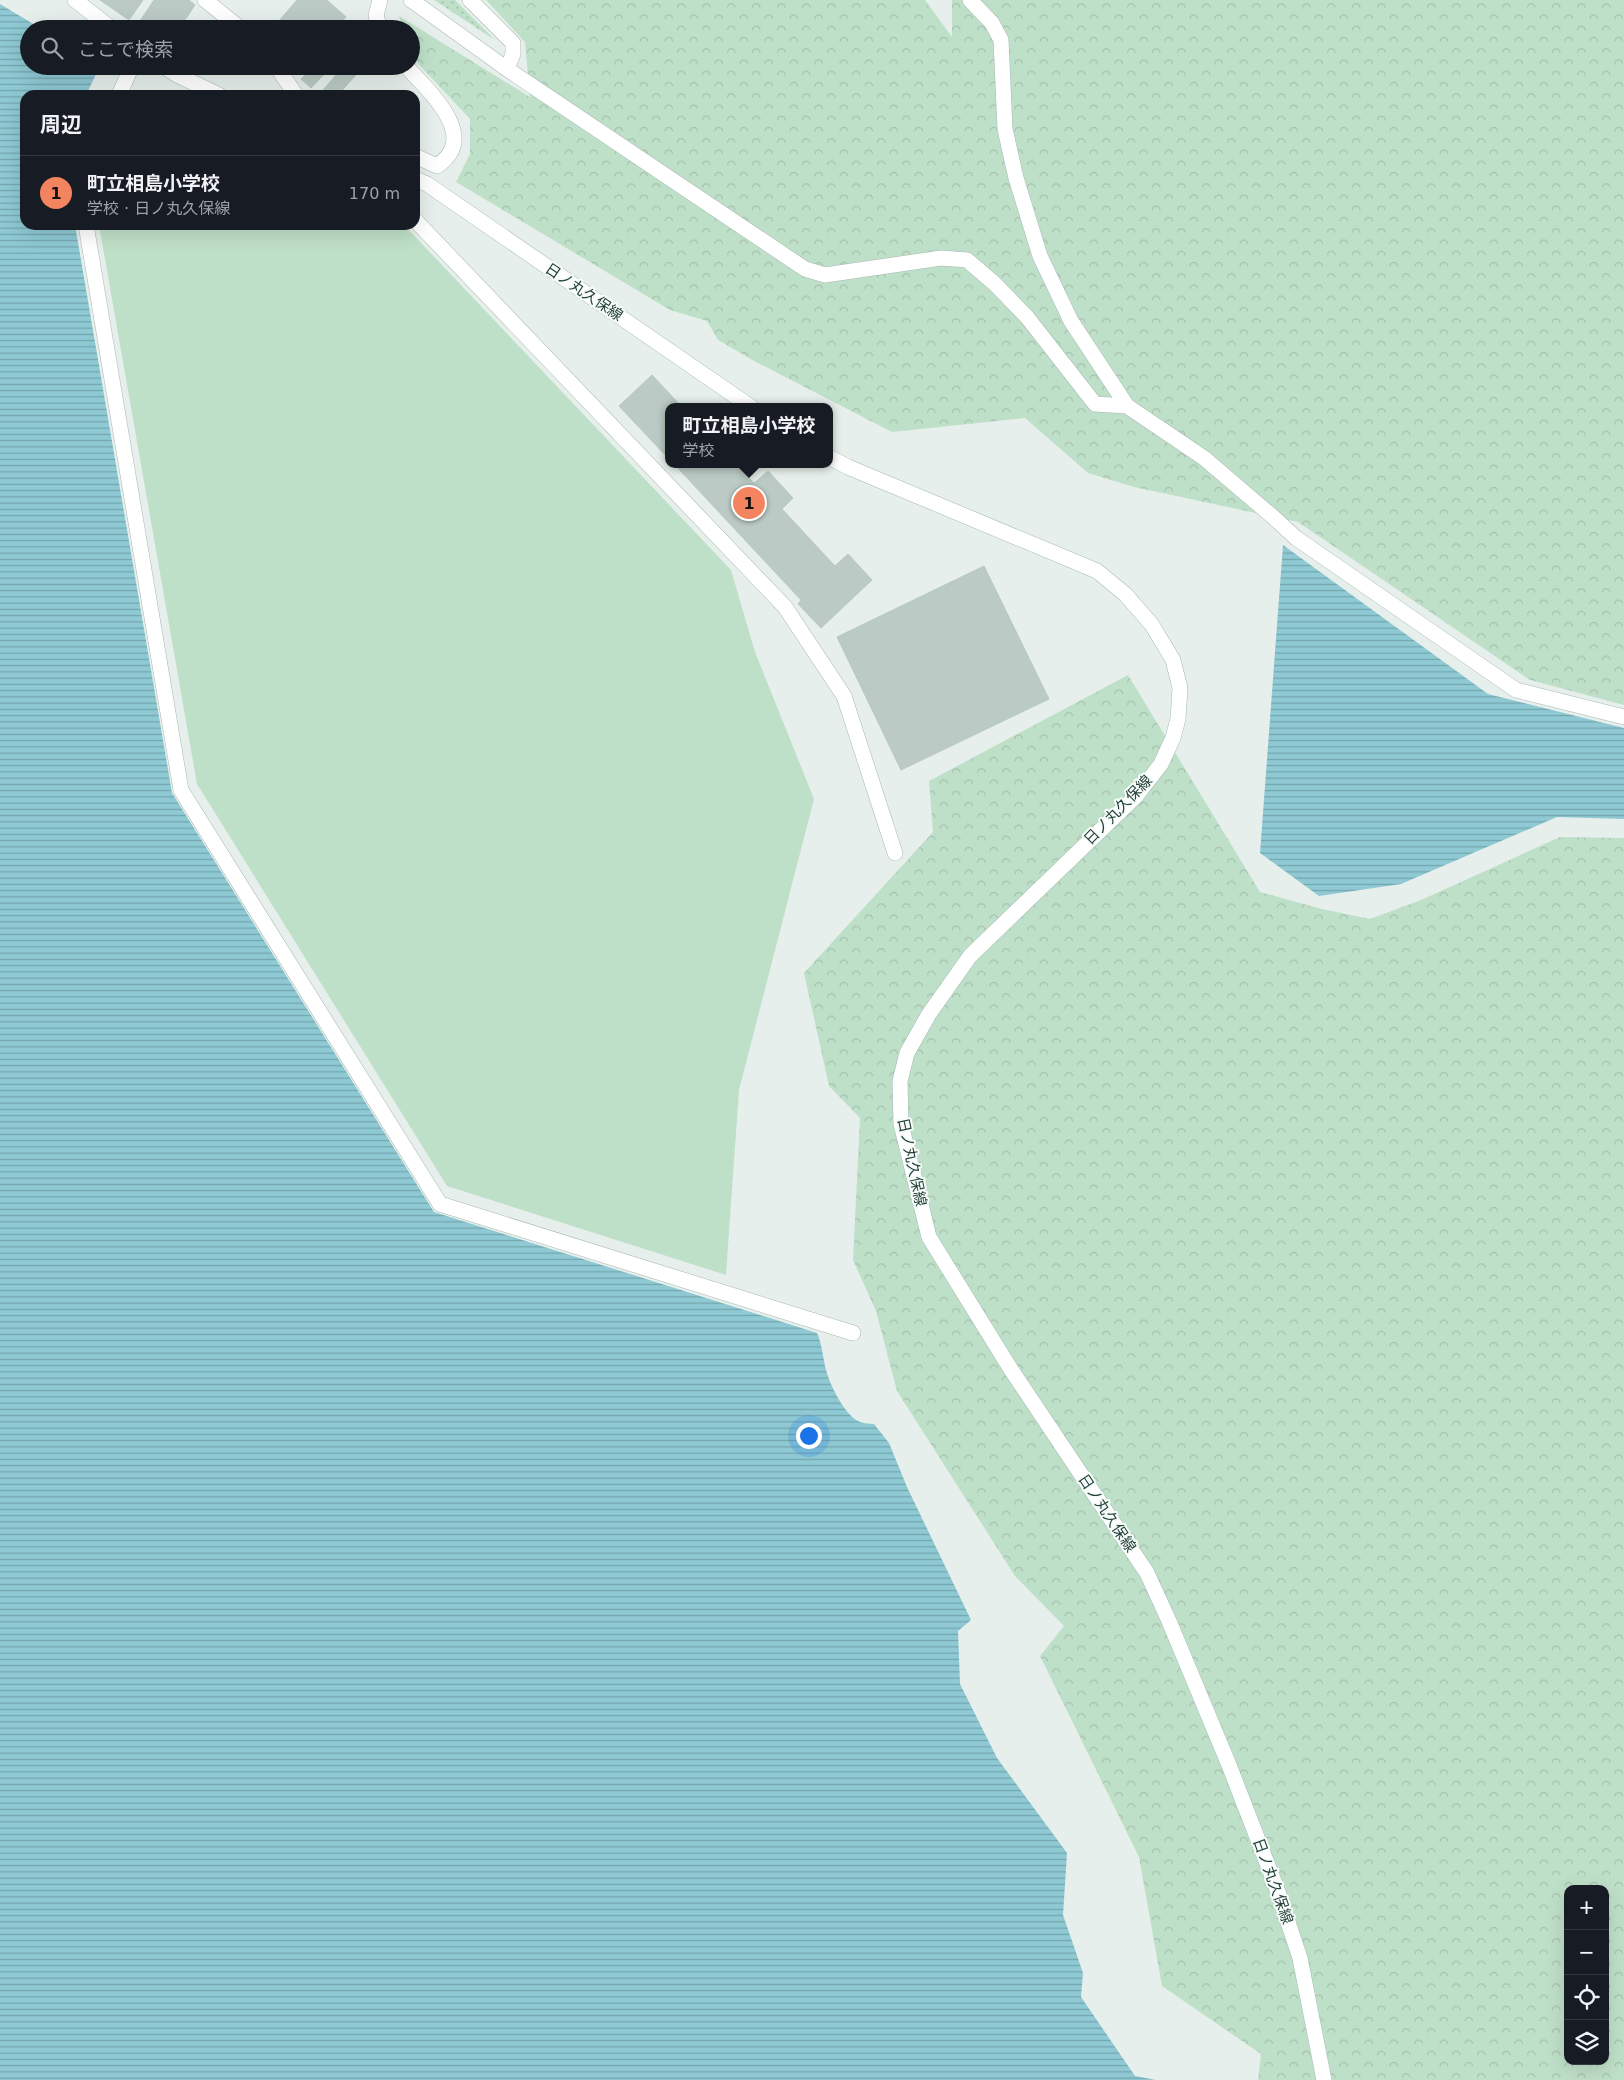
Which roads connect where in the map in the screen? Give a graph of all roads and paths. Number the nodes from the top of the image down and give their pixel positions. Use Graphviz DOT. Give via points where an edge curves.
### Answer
graph roads {
  1 [pos="75,0"];
  2 [pos="205,0"];
  3 [pos="380,0"];
  4 [pos="411,0"];
  5 [pos="470,0"];
  6 [pos="970,0"];
  7 [pos="101,20"];
  8 [pos="230,20"];
  9 [pos="377,20"];
  10 [pos="507,69"];
  11 [pos="128,75"];
  12 [pos="177,75"];
  13 [pos="282,75"];
  14 [pos="414,75"];
  15 [pos="121,90"];
  16 [pos="208,90"];
  17 [pos="293,90"];
  18 [pos="420,158"];
  19 [pos="420,182"];
  20 [pos="420,225"];
  21 [pos="87,230"];
  22 [pos="745,403"];
  23 [pos="1127,406"];
  24 [pos="833,459"];
  25 [pos="1624,717"];
  26 [pos="895,852"];
  27 [pos="853,1332"];
  28 [pos="1324,2080"];
  1 -- 7 [label="main road"];
  2 -- 8 [label="main road"];
  3 -- 9 [label="main road"];
  4 -- 10 [label="main road"];
  5 -- 10 [label="main road" via="513,43"];
  6 -- 23 [label="main road" via="992,22 1001,40 1005,129 1040,256 1071,320"];
  10 -- 23 [label="main road" via="805,269 825,275 941,258 967,260 1027,317 1095,404"];
  11 -- 15 [label="main road"];
  12 -- 16 [label="main road"];
  13 -- 17 [label="main road"];
  14 -- 18 [label="main road" via="447,113 454,129 449,158 438,166"];
  19 -- 22 [label="main road, 日ノ丸久保線"];
  20 -- 26 [label="main road" via="785,606 844,696"];
  21 -- 27 [label="main road" via="181,790 440,1204"];
  23 -- 25 [label="main road" via="1204,458 1296,538 1516,690"];
  24 -- 28 [label="main road, 日ノ丸久保線" via="1097,571 1125,594 1152,625 1173,660 1180,688 1178,719 1161,764 1137,794 970,956 929,1014 907,1053 900,1081 901,1124 929,1237 1010,1368 1147,1573 1169,1621 1277,1889 1300,1958"];
}
